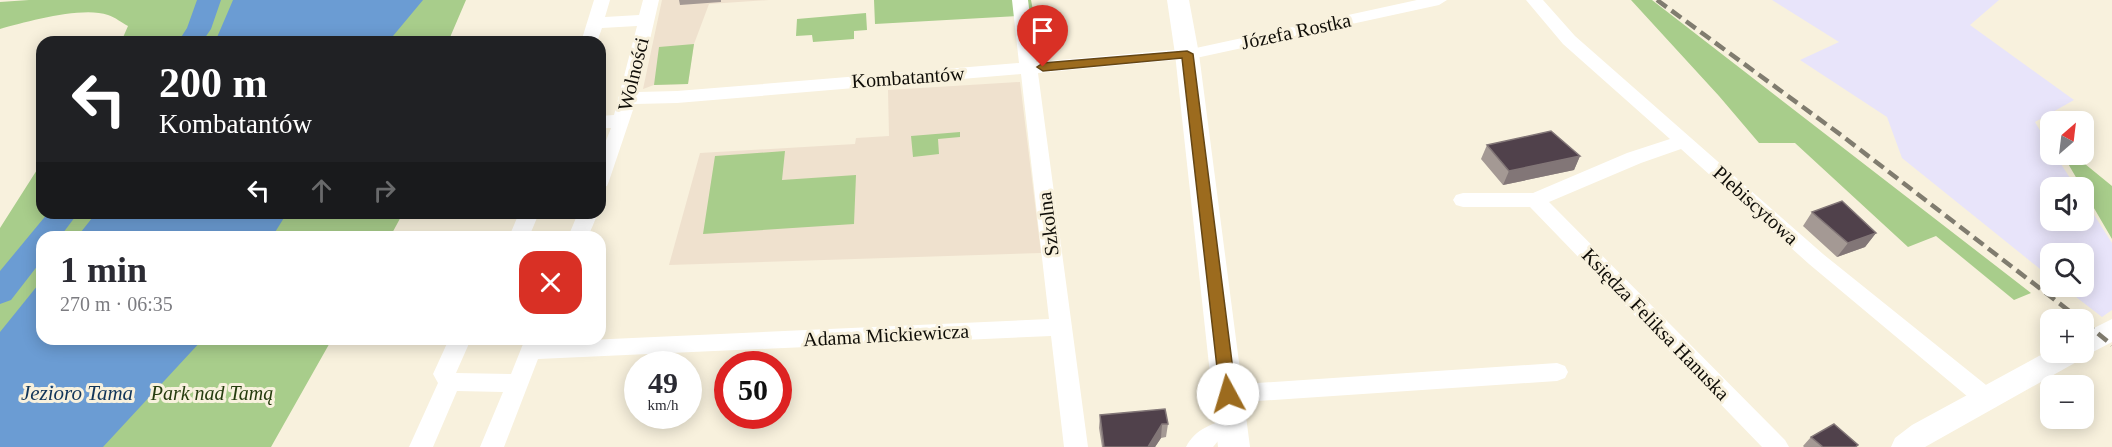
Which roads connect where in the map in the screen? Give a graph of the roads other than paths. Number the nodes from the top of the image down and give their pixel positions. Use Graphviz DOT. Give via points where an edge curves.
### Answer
graph roads {
  1 [pos="602,0"];
  2 [pos="651,0"];
  3 [pos="1020,0"];
  4 [pos="1178,0"];
  5 [pos="1439,0"];
  6 [pos="1534,0"];
  7 [pos="647,20"];
  8 [pos="596,23"];
  9 [pos="591,36"];
  10 [pos="1187,54"];
  11 [pos="1029,68"];
  12 [pos="628,98"];
  13 [pos="622,121"];
  14 [pos="606,122"];
  15 [pos="1685,141"];
  16 [pos="606,165"];
  17 [pos="1463,200"];
  18 [pos="1535,200"];
  19 [pos="1060,327"];
  20 [pos="2112,329"];
  21 [pos="2094,339"];
  22 [pos="606,343"];
  23 [pos="457,345"];
  24 [pos="534,345"];
  25 [pos="2052,363"];
  26 [pos="1557,372"];
  27 [pos="450,381"];
  28 [pos="518,383"];
  29 [pos="1228,394"];
  30 [pos="1988,400"];
  31 [pos="1233,437"];
  32 [pos="421,447"];
  33 [pos="492,447"];
  34 [pos="1077,447"];
  35 [pos="1198,447"];
  36 [pos="1778,447"];
  37 [pos="1905,447"];
  1 -- 8 [label="street"];
  2 -- 7 [label="street, Wolności"];
  3 -- 11 [label="street, Szkolna"];
  4 -- 10 [label="main road"];
  5 -- 10 [label="street, Józefa Rostka"];
  6 -- 15 [label="street, Plebiscytowa" via="1569,40"];
  7 -- 8 [label="street"];
  7 -- 12 [label="street, Wolności"];
  8 -- 9 [label="street"];
  10 -- 11 [label="street, Kombatantów"];
  10 -- 29 [label="main road"];
  11 -- 12 [label="street, Kombatantów"];
  11 -- 19 [label="street, Szkolna"];
  12 -- 13 [label="street, Wolności"];
  13 -- 14 [label="street"];
  13 -- 16 [label="street, Wolności"];
  15 -- 18 [label="street"];
  15 -- 30 [label="street, Plebiscytowa" via="1816,260"];
  17 -- 18 [label="street"];
  18 -- 36 [label="street, Księdza Feliksa Hanuska"];
  19 -- 22 [label="street, Adama Mickiewicza"];
  19 -- 34 [label="street, Szkolna"];
  20 -- 21 [label="street"];
  23 -- 27 [label="street" via="444,374"];
  24 -- 28 [label="street"];
  25 -- 30 [label="street"];
  26 -- 29 [label="street"];
  27 -- 28 [label="street"];
  27 -- 32 [label="street"];
  28 -- 33 [label="street"];
  29 -- 31 [label="main road"];
  30 -- 37 [label="street" via="1922,433"];
  31 -- 35 [label="street" via="1210,434"];
}
